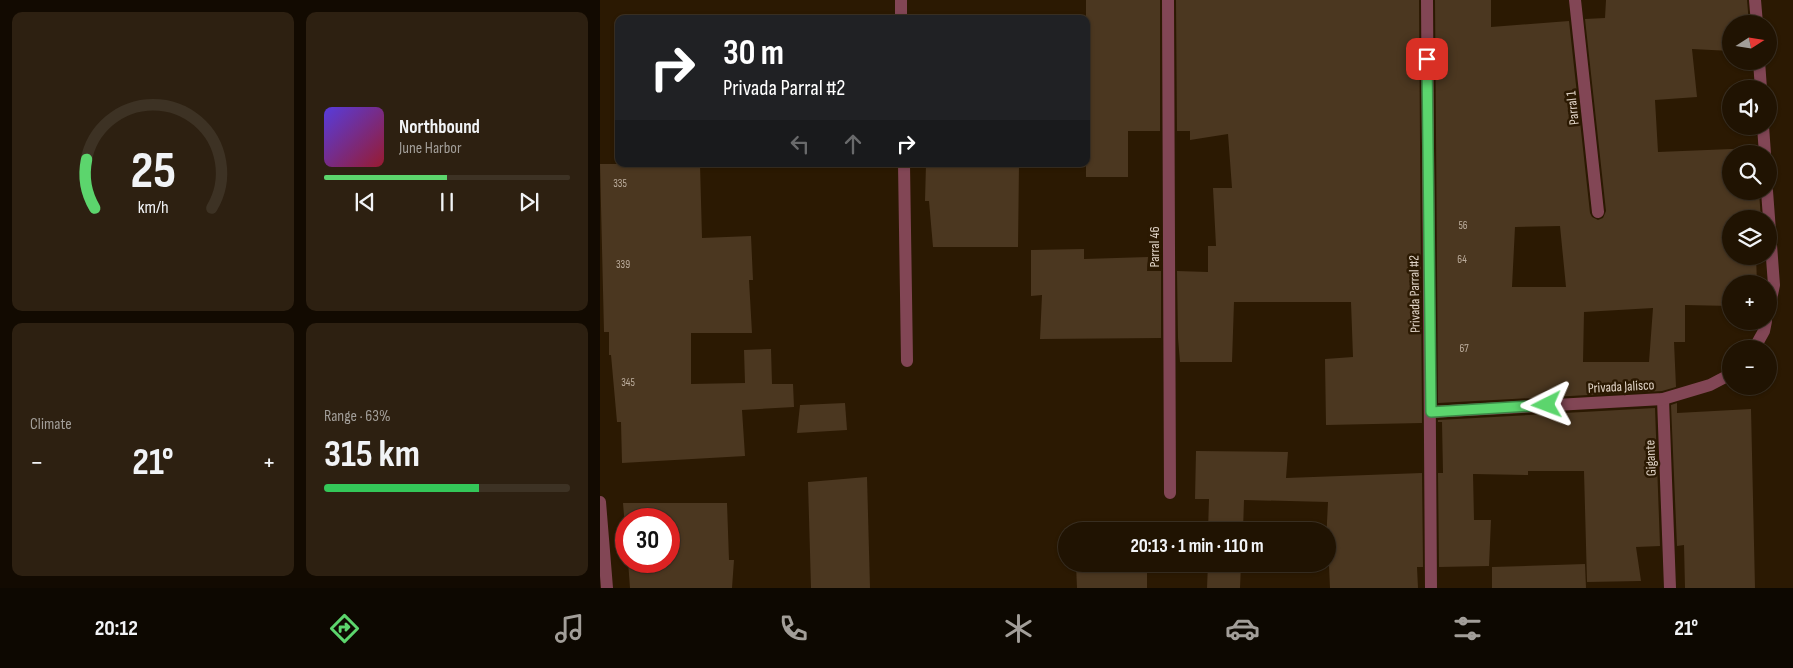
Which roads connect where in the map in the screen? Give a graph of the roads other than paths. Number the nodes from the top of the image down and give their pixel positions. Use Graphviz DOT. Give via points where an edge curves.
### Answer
graph roads {
  1 [pos="901,0"];
  2 [pos="1168,0"];
  3 [pos="1427,0"];
  4 [pos="1575,0"];
  5 [pos="1755,0"];
  6 [pos="901,15"];
  7 [pos="1756,15"];
  8 [pos="904,167"];
  9 [pos="1769,200"];
  10 [pos="1598,212"];
  11 [pos="1773,275"];
  12 [pos="907,361"];
  13 [pos="1722,379"];
  14 [pos="1664,399"];
  15 [pos="1431,412"];
  16 [pos="1170,493"];
  17 [pos="600,502"];
  18 [pos="606,588"];
  19 [pos="1432,588"];
  20 [pos="1670,588"];
  1 -- 6 [label="street"];
  2 -- 16 [label="street, Parral 46"];
  3 -- 15 [label="street, Privada Parral #2"];
  4 -- 10 [label="street, Parral 1"];
  5 -- 7 [label="street"];
  8 -- 12 [label="street"];
  9 -- 11 [label="street"];
  13 -- 14 [label="street"];
  14 -- 15 [label="street, Privada Jalisco"];
  14 -- 20 [label="street, Gigante"];
  15 -- 19 [label="street, Privada Parral #2"];
  17 -- 18 [label="street"];
}
